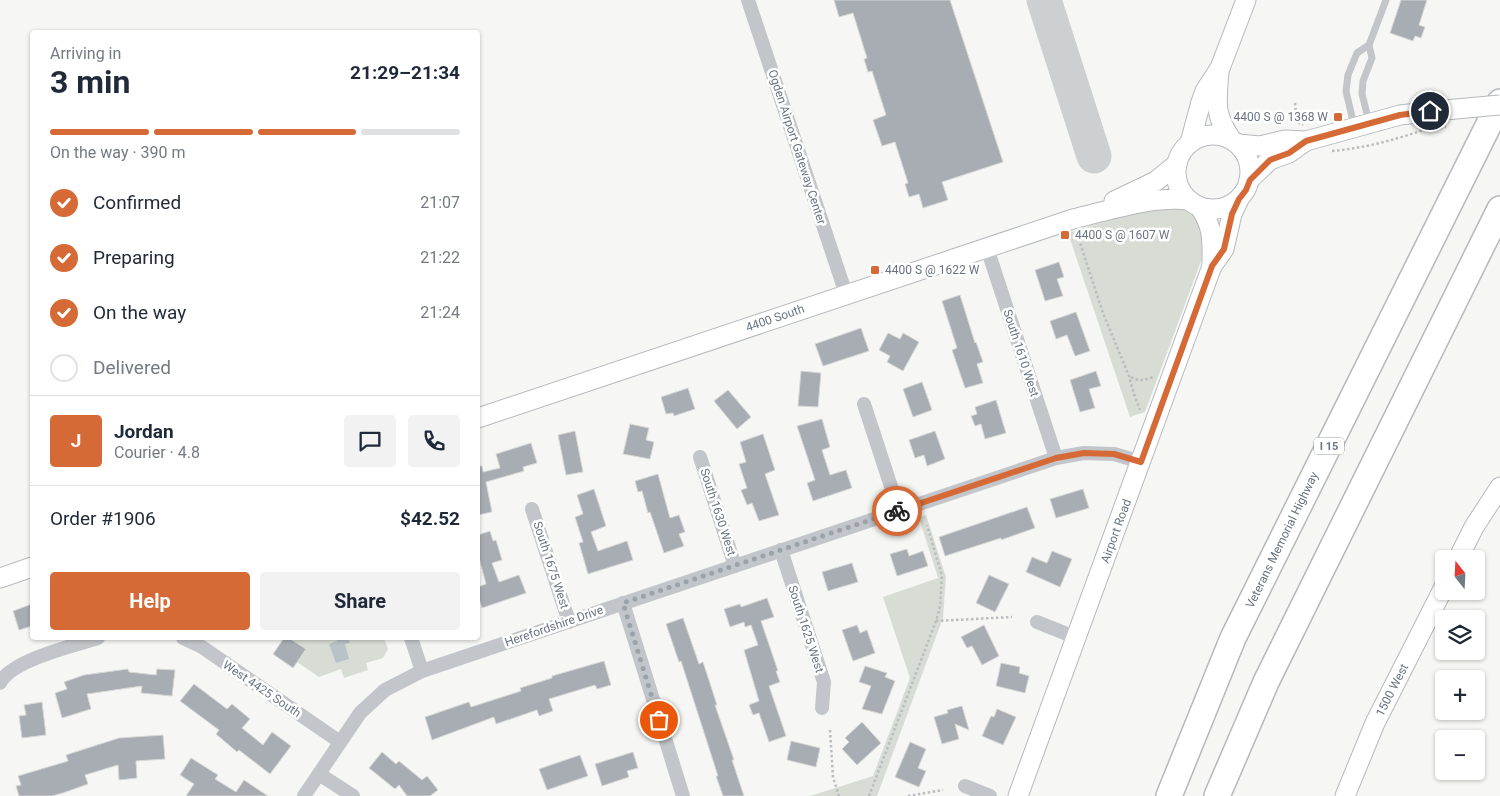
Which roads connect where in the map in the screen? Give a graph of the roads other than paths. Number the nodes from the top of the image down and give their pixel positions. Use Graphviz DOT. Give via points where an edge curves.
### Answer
graph roads {
  1 [pos="748,0"];
  2 [pos="1246,0"];
  3 [pos="1386,0"];
  4 [pos="1369,45"];
  5 [pos="1220,68"];
  6 [pos="1500,104"];
  7 [pos="1362,125"];
  8 [pos="1304,133"];
  9 [pos="1234,141"];
  10 [pos="1190,143"];
  11 [pos="1177,164"];
  12 [pos="1250,180"];
  13 [pos="1239,199"];
  14 [pos="1194,203"];
  15 [pos="1500,209"];
  16 [pos="1075,226"];
  17 [pos="987,248"];
  18 [pos="1212,266"];
  19 [pos="846,294"];
  20 [pos="864,404"];
  21 [pos="480,417"];
  22 [pos="700,457"];
  23 [pos="1056,458"];
  24 [pos="1141,462"];
  25 [pos="1500,487"];
  26 [pos="532,509"];
  27 [pos="899,511"];
  28 [pos="781,550"];
  29 [pos="1462,550"];
  30 [pos="736,566"];
  31 [pos="30,568"];
  32 [pos="0,578"];
  33 [pos="1438,600"];
  34 [pos="623,603"];
  35 [pos="569,622"];
  36 [pos="1037,622"];
  37 [pos="1077,638"];
  38 [pos="92,640"];
  39 [pos="187,640"];
  40 [pos="412,640"];
  41 [pos="422,670"];
  42 [pos="1,680"];
  43 [pos="822,708"];
  44 [pos="340,742"];
  45 [pos="319,774"];
  46 [pos="965,786"];
  47 [pos="304,796"];
  48 [pos="353,796"];
  49 [pos="682,796"];
  50 [pos="990,796"];
  51 [pos="1018,796"];
  52 [pos="1169,796"];
  53 [pos="1217,796"];
  54 [pos="1345,796"];
  1 -- 19 [label="street, Ogden Airport Gateway Center"];
  2 -- 5 [label="street"];
  3 -- 4 [label="lane"];
  4 -- 7 [label="lane" via="1372,58 1363,82"];
  4 -- 7 [label="lane" via="1357,52 1346,91"];
  5 -- 9 [label="street" via="1217,111"];
  5 -- 10 [label="street" via="1205,91"];
  6 -- 7 [label="street, bridge" via="1400,115"];
  6 -- 52 [label="highway, Veterans Memorial Highway / I 15" via="1233,638"];
  7 -- 8 [label="street"];
  8 -- 9 [label="street" via="1260,146"];
  8 -- 12 [label="street" via="1289,153 1270,160"];
  9 -- 10 [label="street" via="1209,135"];
  9 -- 12 [label="street" via="1248,158"];
  10 -- 11 [label="street"];
  11 -- 14 [label="street" via="1178,184"];
  11 -- 16 [label="street, 4400 South" via="1156,182"];
  12 -- 13 [label="street"];
  13 -- 14 [label="street" via="1222,208"];
  13 -- 18 [label="street, Airport Road" via="1224,249"];
  14 -- 16 [label="street, 4400 South" via="1174,198 1155,200"];
  14 -- 18 [label="street, Airport Road" via="1209,223 1212,233"];
  15 -- 53 [label="highway" via="1266,682"];
  16 -- 17 [label="street, 4400 South"];
  17 -- 19 [label="street, 4400 South"];
  17 -- 23 [label="street, South 1610 West"];
  18 -- 24 [label="street, Airport Road"];
  19 -- 21 [label="street, 4400 South"];
  20 -- 27 [label="street"];
  22 -- 30 [label="street, South 1630 West"];
  23 -- 24 [label="street, Herefordshire Drive" via="1084,453 1114,454"];
  23 -- 27 [label="street, Herefordshire Drive"];
  24 -- 37 [label="street, Airport Road"];
  25 -- 29 [label="street"];
  26 -- 35 [label="street, South 1675 West"];
  27 -- 28 [label="street, Herefordshire Drive"];
  28 -- 30 [label="street, Herefordshire Drive"];
  28 -- 43 [label="street, South 1625 West" via="824,682"];
  30 -- 34 [label="street, Herefordshire Drive"];
  31 -- 32 [label="street"];
  33 -- 54 [label="street, 1500 West" via="1376,723"];
  34 -- 35 [label="street, Herefordshire Drive"];
  34 -- 49 [label="street"];
  35 -- 41 [label="street, Herefordshire Drive"];
  36 -- 37 [label="street"];
  37 -- 51 [label="street, Airport Road"];
  38 -- 42 [label="street" via="28,661"];
  39 -- 44 [label="street, West 4425 South"];
  40 -- 41 [label="street"];
  41 -- 44 [label="street, Herefordshire Drive" via="385,690 360,713"];
  44 -- 45 [label="street, Herefordshire Drive"];
  45 -- 47 [label="street, Herefordshire Drive"];
  45 -- 48 [label="street"];
  46 -- 50 [label="street"];
}
